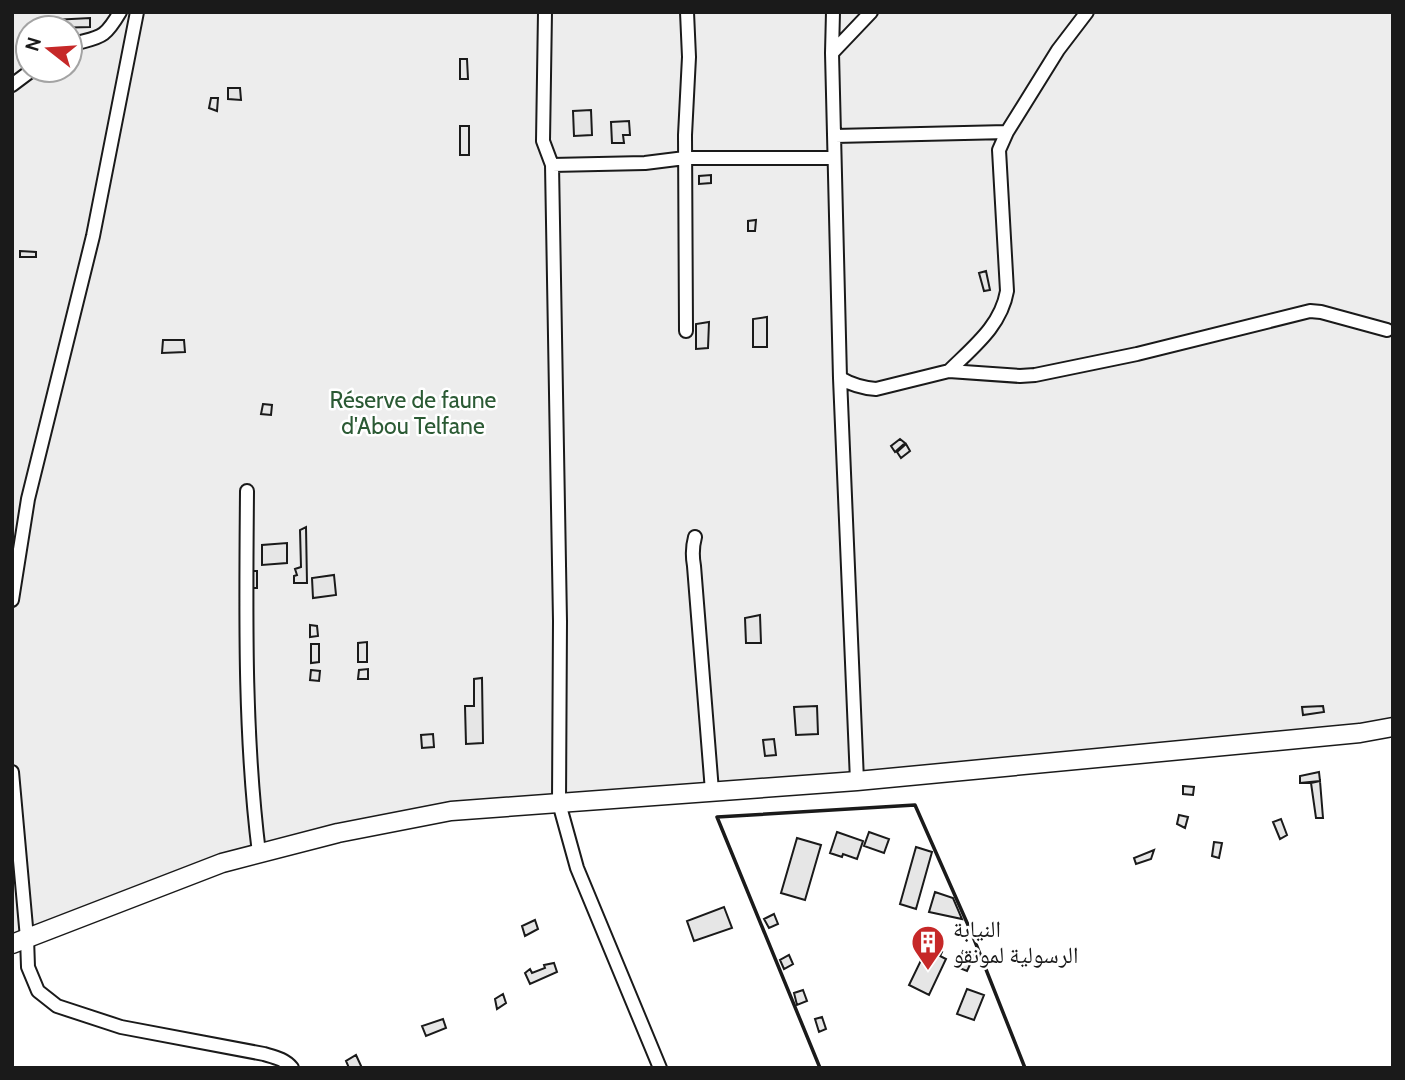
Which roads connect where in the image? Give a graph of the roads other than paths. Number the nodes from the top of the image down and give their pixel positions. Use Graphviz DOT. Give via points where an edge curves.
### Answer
graph roads {
  1 [pos="120,12"];
  2 [pos="136,12"];
  3 [pos="545,12"];
  4 [pos="687,12"];
  5 [pos="833,12"];
  6 [pos="870,12"];
  7 [pos="1087,12"];
  8 [pos="84,42"];
  9 [pos="832,53"];
  10 [pos="1007,132"];
  11 [pos="835,136"];
  12 [pos="685,158"];
  13 [pos="834,158"];
  14 [pos="552,165"];
  15 [pos="1387,330"];
  16 [pos="686,331"];
  17 [pos="949,371"];
  18 [pos="841,378"];
  19 [pos="247,491"];
  20 [pos="695,537"];
  21 [pos="12,600"];
  22 [pos="1393,727"];
  23 [pos="12,772"];
  24 [pos="857,781"];
  25 [pos="712,791"];
  26 [pos="559,803"];
  27 [pos="259,853"];
  28 [pos="20,941"];
  29 [pos="292,1068"];
  30 [pos="660,1068"];
  1 -- 8 [label="street" via="110,30"];
  2 -- 21 [label="street" via="93,236 28,499"];
  3 -- 14 [label="street" via="543,141"];
  4 -- 12 [label="street"];
  5 -- 9 [label="street"];
  6 -- 9 [label="street"];
  7 -- 10 [label="street"];
  9 -- 11 [label="street"];
  10 -- 11 [label="street"];
  10 -- 17 [label="street" via="999,150 1005,300 992,327"];
  11 -- 13 [label="street"];
  12 -- 13 [label="street"];
  12 -- 14 [label="street"];
  12 -- 16 [label="street"];
  13 -- 18 [label="street"];
  14 -- 26 [label="street"];
  15 -- 17 [label="street" via="1310,312 1035,375"];
  17 -- 18 [label="street" via="876,390"];
  18 -- 24 [label="street"];
  19 -- 27 [label="street" via="248,702"];
  20 -- 25 [label="street" via="692,554"];
  22 -- 24 [label="main road"];
  23 -- 28 [label="street"];
  24 -- 25 [label="main road"];
  25 -- 26 [label="main road"];
  26 -- 27 [label="main road" via="451,811"];
  26 -- 30 [label="street" via="577,869"];
  27 -- 28 [label="main road"];
  28 -- 29 [label="street" via="38,990 57,1006 121,1027 264,1054"];
}
